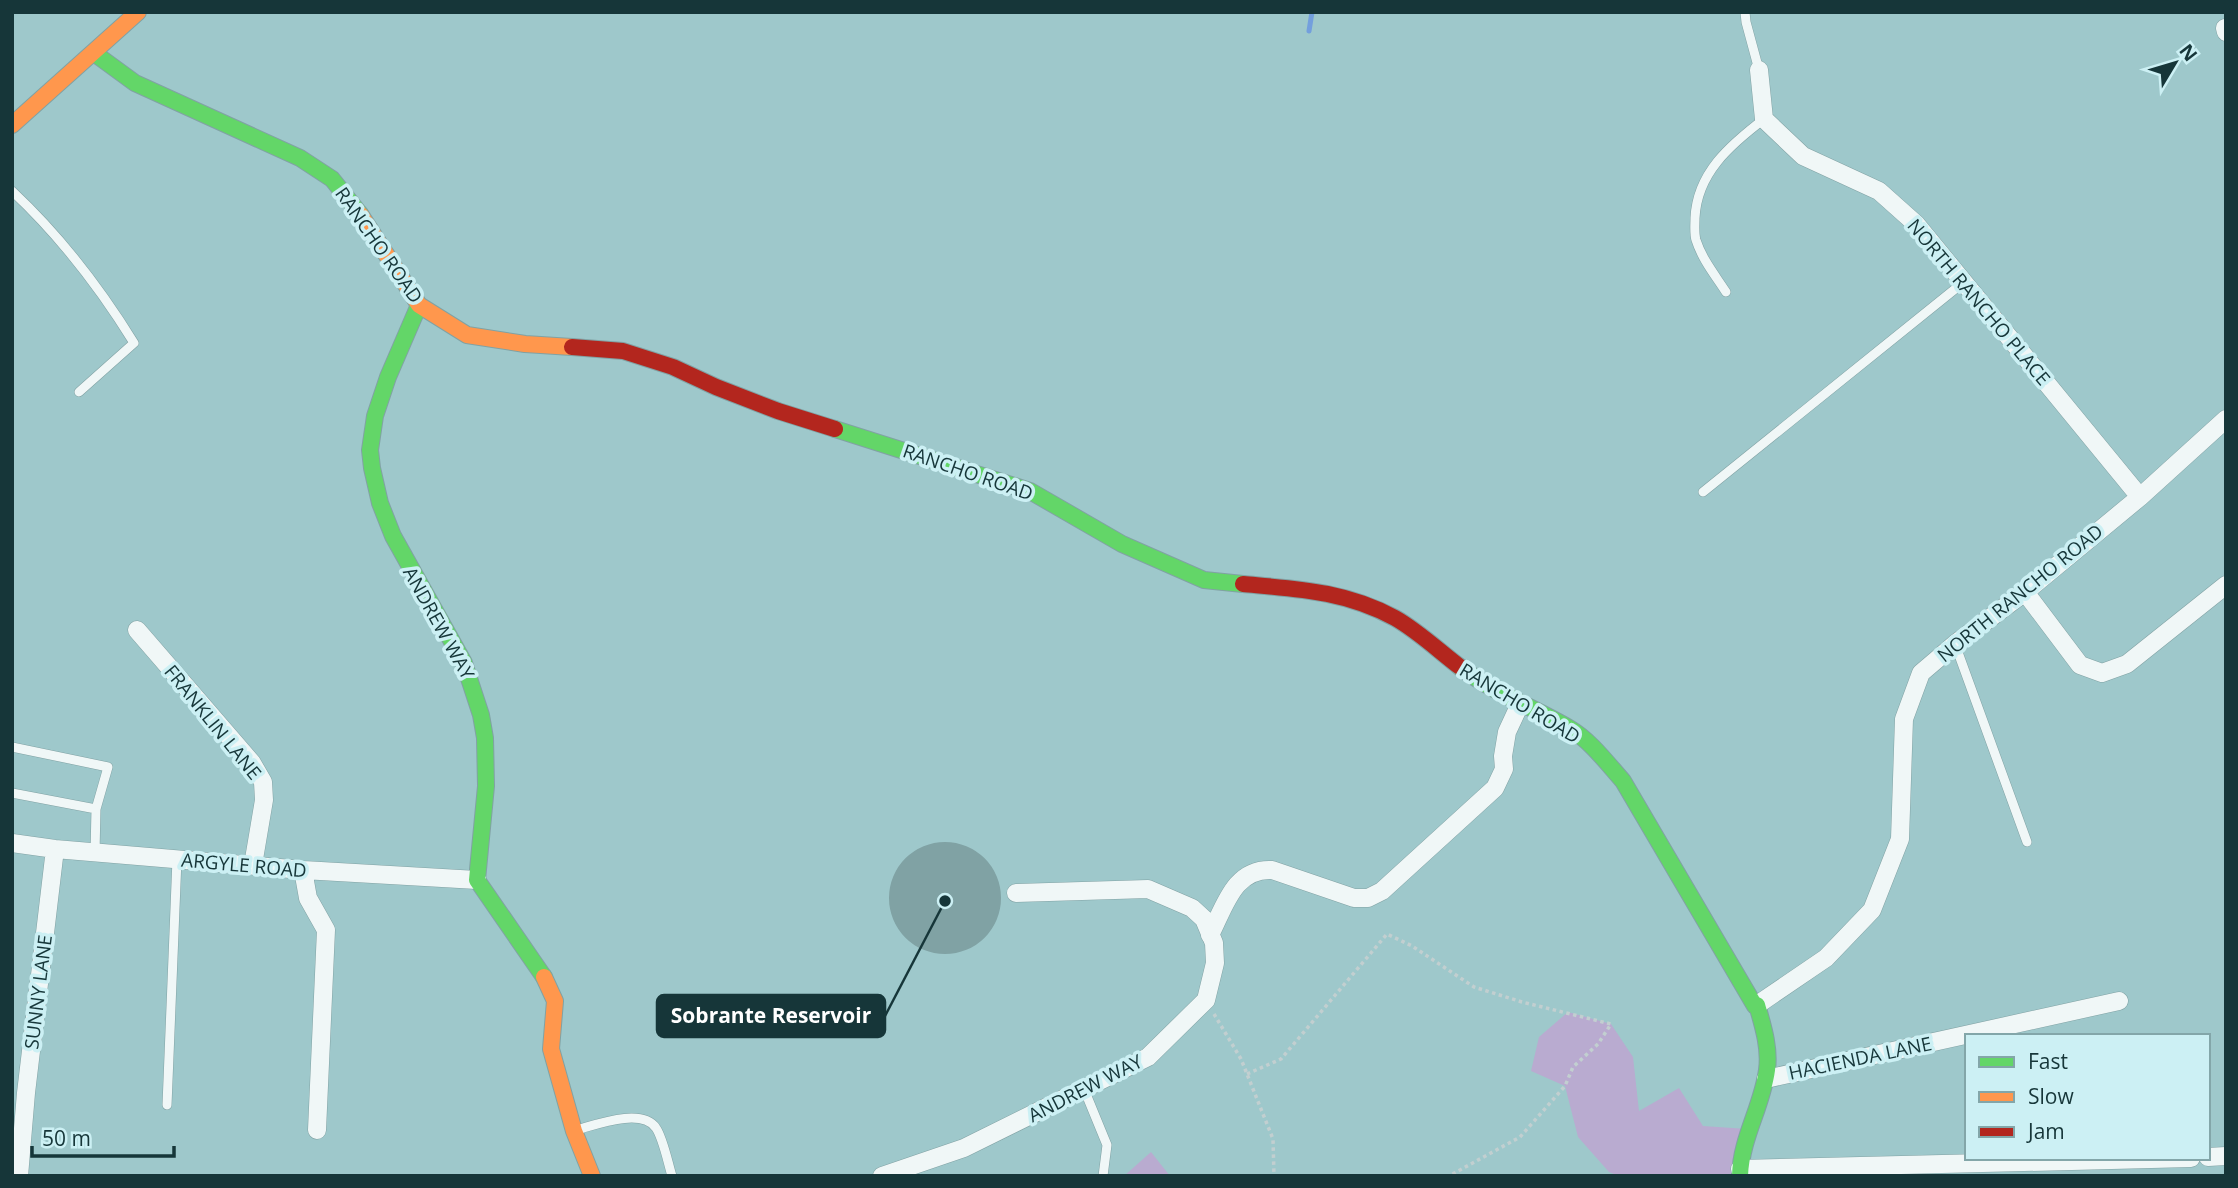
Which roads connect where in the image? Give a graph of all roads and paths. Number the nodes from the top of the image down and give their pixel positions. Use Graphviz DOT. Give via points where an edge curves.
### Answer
graph roads {
  1 [pos="138,12"];
  2 [pos="1745,12"];
  3 [pos="94,53"];
  4 [pos="1759,69"];
  5 [pos="1763,119"];
  6 [pos="12,125"];
  7 [pos="12,191"];
  8 [pos="1965,281"];
  9 [pos="1726,292"];
  10 [pos="419,305"];
  11 [pos="79,392"];
  12 [pos="2226,419"];
  13 [pos="1703,492"];
  14 [pos="2140,497"];
  15 [pos="2226,585"];
  16 [pos="2025,592"];
  17 [pos="137,630"];
  18 [pos="1955,644"];
  19 [pos="1520,705"];
  20 [pos="12,747"];
  21 [pos="12,793"];
  22 [pos="96,809"];
  23 [pos="2027,842"];
  24 [pos="12,843"];
  25 [pos="55,849"];
  26 [pos="95,853"];
  27 [pos="177,859"];
  28 [pos="253,865"];
  29 [pos="303,870"];
  30 [pos="477,880"];
  31 [pos="1016,893"];
  32 [pos="1210,935"];
  33 [pos="1206,1000"];
  34 [pos="2119,1001"];
  35 [pos="1757,1005"];
  36 [pos="1970,1034"];
  37 [pos="1965,1035"];
  38 [pos="1247,1074"];
  39 [pos="1766,1079"];
  40 [pos="1084,1089"];
  41 [pos="167,1105"];
  42 [pos="317,1130"];
  43 [pos="574,1130"];
  44 [pos="2127,1160"];
  45 [pos="1740,1172"];
  46 [pos="19,1176"];
  47 [pos="592,1176"];
  48 [pos="672,1176"];
  49 [pos="882,1176"];
  50 [pos="1102,1176"];
  51 [pos="1274,1176"];
  52 [pos="1449,1176"];
  1 -- 3 [label="street"];
  2 -- 4 [label="lane"];
  3 -- 6 [label="street"];
  3 -- 10 [label="street, RANCHO ROAD" via="135,83 300,158 332,179 353,203"];
  4 -- 5 [label="street"];
  5 -- 8 [label="street, NORTH RANCHO PLACE" via="1803,156 1879,191 1916,224"];
  5 -- 9 [label="lane" via="1709,170 1696,204 1695,238"];
  7 -- 11 [label="lane" via="109,303 134,342"];
  8 -- 13 [label="lane"];
  8 -- 14 [label="street, NORTH RANCHO PLACE"];
  10 -- 19 [label="street, RANCHO ROAD" via="467,335 623,351 778,411 1030,491 1122,544 1204,580 1327,593 1362,603 1396,620"];
  10 -- 30 [label="street, ANDREW WAY" via="385,388 370,449 378,497 398,549 475,690 486,734 488,776"];
  12 -- 14 [label="street, NORTH RANCHO ROAD"];
  14 -- 16 [label="street, NORTH RANCHO ROAD"];
  15 -- 16 [label="street" via="2127,664 2102,673 2080,665"];
  16 -- 18 [label="street, NORTH RANCHO ROAD"];
  17 -- 28 [label="street, FRANKLIN LANE" via="252,763 263,782"];
  18 -- 23 [label="lane"];
  18 -- 35 [label="street, NORTH RANCHO ROAD" via="1921,673 1904,719 1900,839 1872,909 1826,958"];
  19 -- 32 [label="street" via="1507,732 1504,769 1495,788 1381,891 1368,898 1354,898 1258,869 1239,881"];
  19 -- 35 [label="street, RANCHO ROAD" via="1571,729 1623,781"];
  20 -- 22 [label="lane" via="108,767"];
  21 -- 22 [label="lane"];
  22 -- 26 [label="lane"];
  24 -- 25 [label="street, ARGYLE ROAD"];
  25 -- 26 [label="street, ARGYLE ROAD"];
  25 -- 46 [label="street, SUNNY LANE"];
  26 -- 27 [label="street, ARGYLE ROAD"];
  27 -- 28 [label="street, ARGYLE ROAD"];
  27 -- 41 [label="lane"];
  28 -- 29 [label="street, ARGYLE ROAD"];
  29 -- 30 [label="street, ARGYLE ROAD"];
  29 -- 42 [label="street" via="308,898 326,930"];
  30 -- 43 [label="street" via="541,972 555,1001 551,1049"];
  31 -- 32 [label="street" via="1148,889 1192,908 1204,919"];
  32 -- 33 [label="street" via="1215,963"];
  33 -- 38 [label="path"];
  33 -- 40 [label="street, ANDREW WAY" via="1148,1057"];
  34 -- 36 [label="street, HACIENDA LANE"];
  35 -- 39 [label="street, RANCHO ROAD" via="1767,1037"];
  37 -- 39 [label="street, HACIENDA LANE"];
  38 -- 51 [label="path" via="1273,1139"];
  38 -- 52 [label="path" via="1281,1059 1387,934 1474,987 1611,1024 1520,1137"];
  39 -- 45 [label="street" via="1746,1129"];
  40 -- 49 [label="street, ANDREW WAY" via="964,1148"];
  40 -- 50 [label="lane" via="1107,1145"];
  43 -- 47 [label="street"];
  43 -- 48 [label="lane" via="628,1118 645,1119 656,1128"];
  44 -- 45 [label="street"];
}
